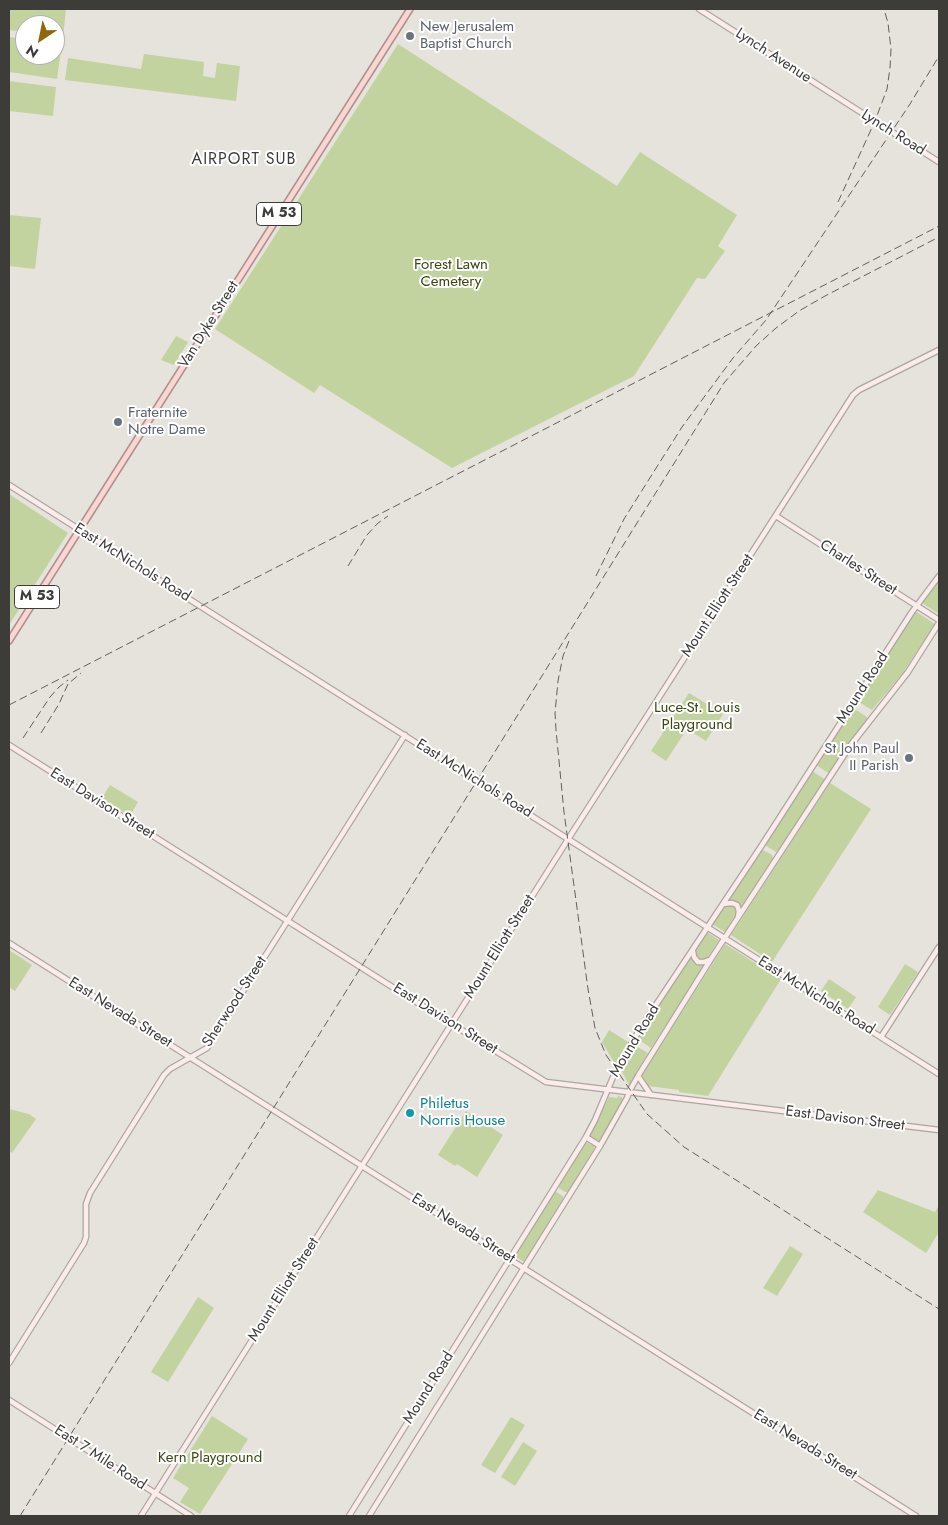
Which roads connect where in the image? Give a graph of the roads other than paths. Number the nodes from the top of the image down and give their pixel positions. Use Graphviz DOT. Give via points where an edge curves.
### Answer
graph roads {
  1 [pos="410,9"];
  2 [pos="699,9"];
  3 [pos="847,104"];
  4 [pos="939,162"];
  5 [pos="939,350"];
  6 [pos="9,485"];
  7 [pos="776,516"];
  8 [pos="79,530"];
  9 [pos="939,576"];
  10 [pos="917,606"];
  11 [pos="939,622"];
  12 [pos="9,641"];
  13 [pos="404,735"];
  14 [pos="9,745"];
  15 [pos="568,839"];
  16 [pos="722,905"];
  17 [pos="738,919"];
  18 [pos="288,921"];
  19 [pos="708,927"];
  20 [pos="725,938"];
  21 [pos="9,943"];
  22 [pos="939,947"];
  23 [pos="693,950"];
  24 [pos="711,959"];
  25 [pos="452,1024"];
  26 [pos="881,1037"];
  27 [pos="191,1058"];
  28 [pos="939,1074"];
  29 [pos="638,1076"];
  30 [pos="607,1090"];
  31 [pos="628,1093"];
  32 [pos="651,1095"];
  33 [pos="939,1130"];
  34 [pos="586,1137"];
  35 [pos="600,1146"];
  36 [pos="362,1165"];
  37 [pos="510,1258"];
  38 [pos="524,1267"];
  39 [pos="9,1363"];
  40 [pos="9,1400"];
  41 [pos="155,1494"];
  42 [pos="141,1516"];
  43 [pos="191,1516"];
  44 [pos="349,1516"];
  45 [pos="369,1516"];
  46 [pos="916,1516"];
  1 -- 8 [label="main road, Van Dyke Street / M 53"];
  2 -- 3 [label="main road, Lynch Avenue"];
  3 -- 4 [label="main road, Lynch Road"];
  5 -- 7 [label="main road, Mount Elliott Street" via="853,395"];
  6 -- 8 [label="main road, East McNichols Road"];
  7 -- 10 [label="main road, Charles Street"];
  7 -- 15 [label="main road, Mount Elliott Street"];
  8 -- 12 [label="main road, Van Dyke Street / M 53"];
  8 -- 13 [label="main road, East McNichols Road"];
  9 -- 10 [label="main road, Mound Road"];
  10 -- 11 [label="main road, Charles Street"];
  10 -- 16 [label="main road, Mound Road"];
  11 -- 17 [label="main road, Mound Road" via="908,672 850,746"];
  13 -- 15 [label="main road, East McNichols Road"];
  13 -- 18 [label="main road, Sherwood Street"];
  14 -- 18 [label="main road, East Davison Street"];
  15 -- 19 [label="main road, East McNichols Road"];
  15 -- 25 [label="main road, Mount Elliott Street"];
  16 -- 17 [label="main road" via="736,905"];
  16 -- 19 [label="main road, Mound Road"];
  17 -- 20 [label="main road, Mound Road"];
  18 -- 25 [label="main road, East Davison Street"];
  18 -- 27 [label="main road, Sherwood Street" via="207,1048"];
  19 -- 20 [label="main road, East McNichols Road"];
  19 -- 23 [label="main road, Mound Road"];
  20 -- 24 [label="main road, Mound Road"];
  20 -- 26 [label="main road, East McNichols Road"];
  21 -- 27 [label="main road, East Nevada Street"];
  22 -- 26 [label="main road"];
  23 -- 24 [label="main road" via="698,962"];
  23 -- 30 [label="main road, Mound Road" via="623,1056"];
  24 -- 29 [label="main road, Mound Road"];
  25 -- 30 [label="main road, East Davison Street" via="546,1082"];
  25 -- 36 [label="main road, Mount Elliott Street"];
  26 -- 28 [label="main road, East McNichols Road"];
  27 -- 36 [label="main road, East Nevada Street"];
  27 -- 39 [label="main road, Sherwood Street" via="164,1075 90,1193 86,1204 84,1242"];
  29 -- 31 [label="main road, Mound Road"];
  29 -- 32 [label="main road"];
  30 -- 31 [label="main road, East Davison Street"];
  30 -- 34 [label="main road, Mound Road"];
  31 -- 32 [label="main road, East Davison Street"];
  31 -- 35 [label="main road, Mound Road"];
  32 -- 33 [label="main road, East Davison Street"];
  34 -- 35 [label="main road"];
  34 -- 37 [label="main road, Mound Road"];
  35 -- 38 [label="main road, Mound Road"];
  36 -- 37 [label="main road, East Nevada Street"];
  36 -- 41 [label="main road, Mount Elliott Street"];
  37 -- 38 [label="main road, East Nevada Street"];
  37 -- 44 [label="main road, Mound Road"];
  38 -- 45 [label="main road, Mound Road"];
  38 -- 46 [label="main road, East Nevada Street"];
  40 -- 41 [label="main road, East 7 Mile Road"];
  41 -- 42 [label="main road, Mount Elliott Street"];
  41 -- 43 [label="main road, East 7 Mile Road"];
}
